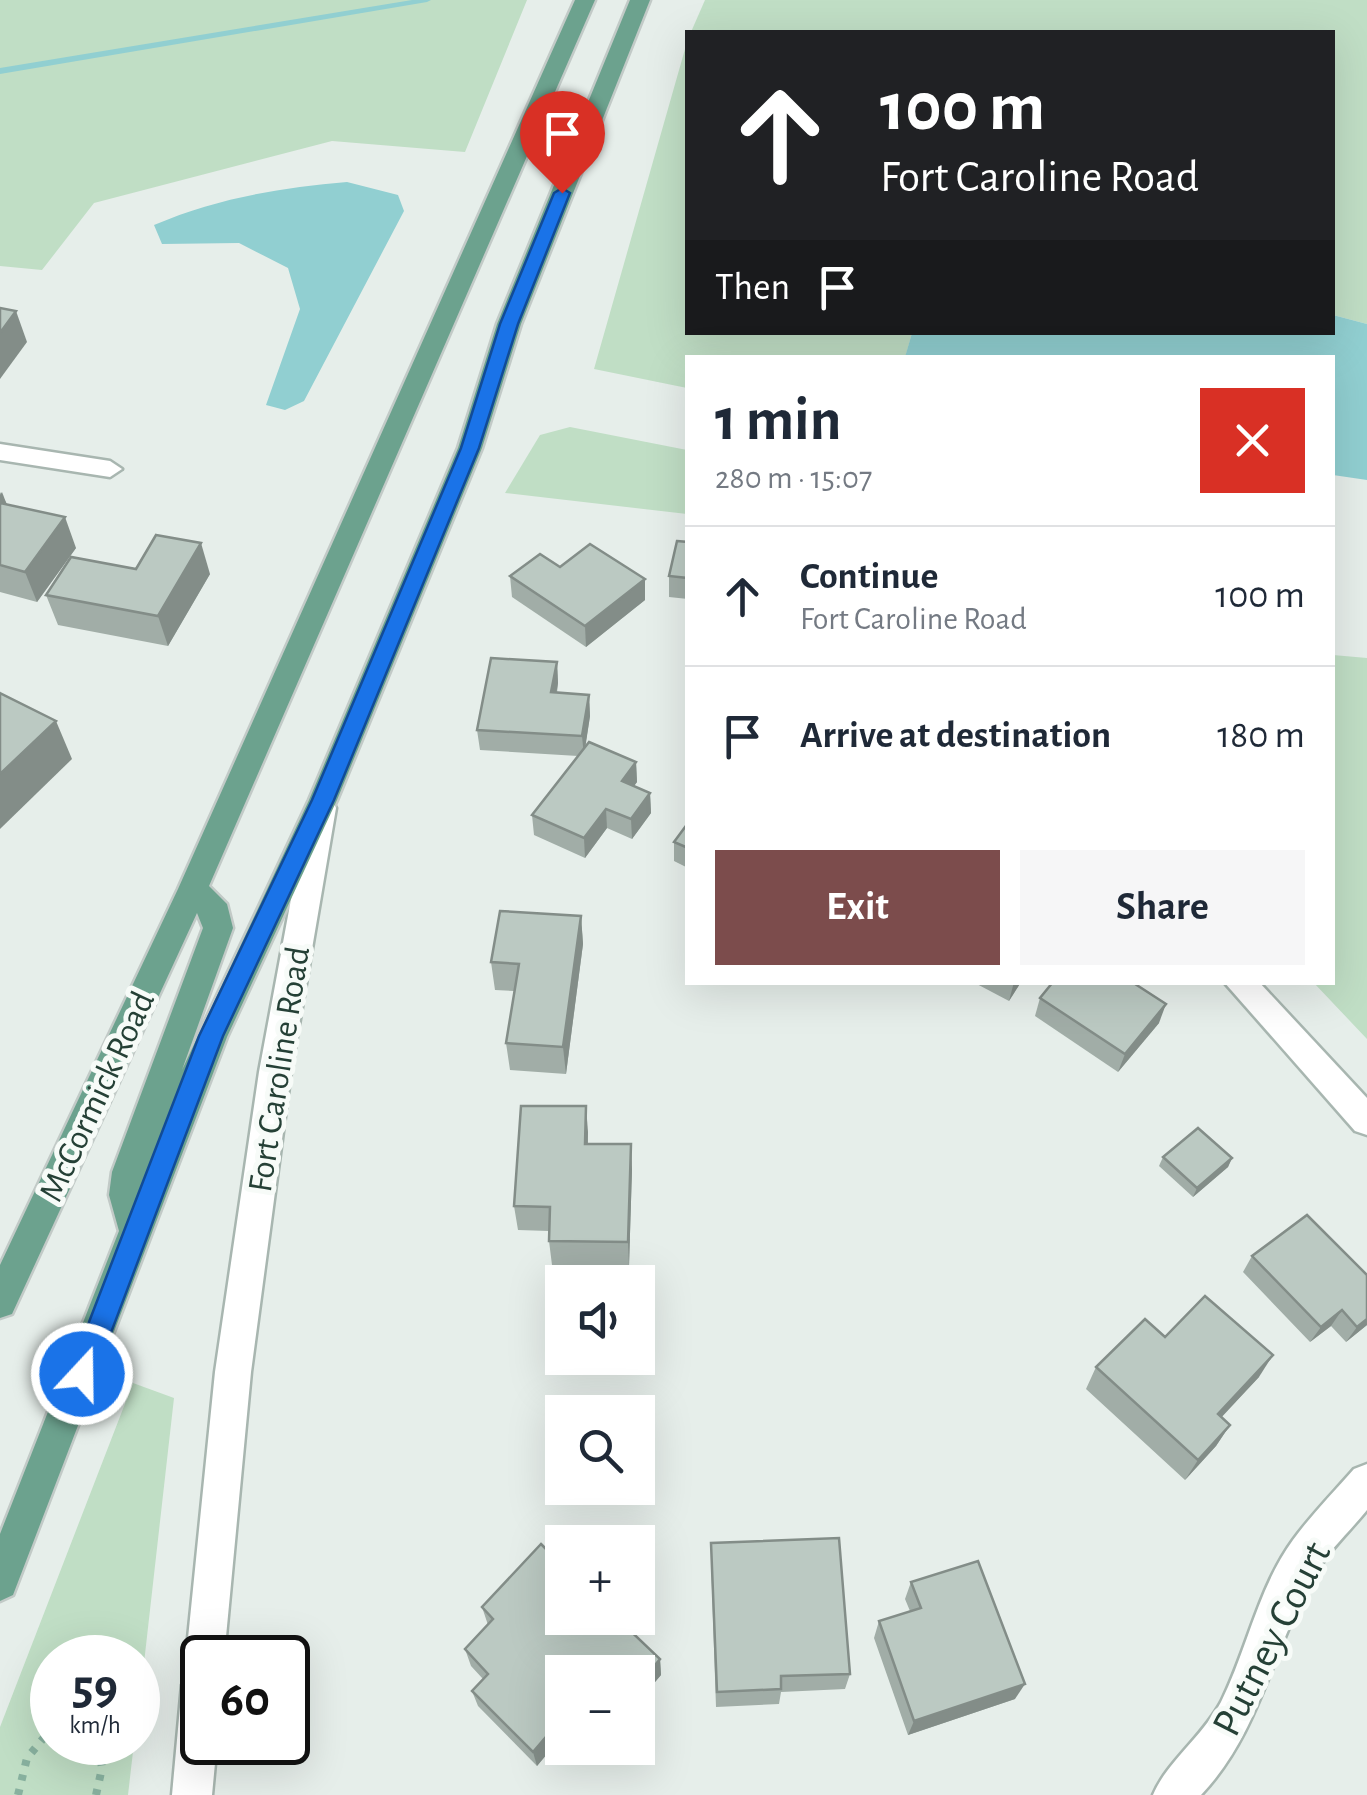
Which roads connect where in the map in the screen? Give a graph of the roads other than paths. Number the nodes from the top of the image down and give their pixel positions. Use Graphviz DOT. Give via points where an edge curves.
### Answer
graph roads {
  1 [pos="584,0"];
  2 [pos="640,0"];
  3 [pos="0,452"];
  4 [pos="110,469"];
  5 [pos="323,800"];
  6 [pos="193,889"];
  7 [pos="1241,985"];
  8 [pos="1367,1121"];
  9 [pos="136,1234"];
  10 [pos="0,1302"];
  11 [pos="1367,1482"];
  12 [pos="0,1582"];
  13 [pos="207,1635"];
  14 [pos="195,1765"];
  15 [pos="192,1795"];
  16 [pos="1173,1795"];
  1 -- 6 [label="main road"];
  2 -- 5 [label="main road, Fort Caroline Road" via="509,324 470,448"];
  3 -- 4 [label="street"];
  5 -- 9 [label="main road" via="211,1036"];
  5 -- 13 [label="street, Fort Caroline Road" via="275,1072 233,1372"];
  6 -- 9 [label="main road" via="216,913 218,928 129,1172 126,1195"];
  6 -- 10 [label="main road, McCormick Road"];
  7 -- 8 [label="street"];
  9 -- 12 [label="main road"];
  11 -- 16 [label="street, Putney Court" via="1305,1555 1236,1714"];
  14 -- 15 [label="street"];
}
